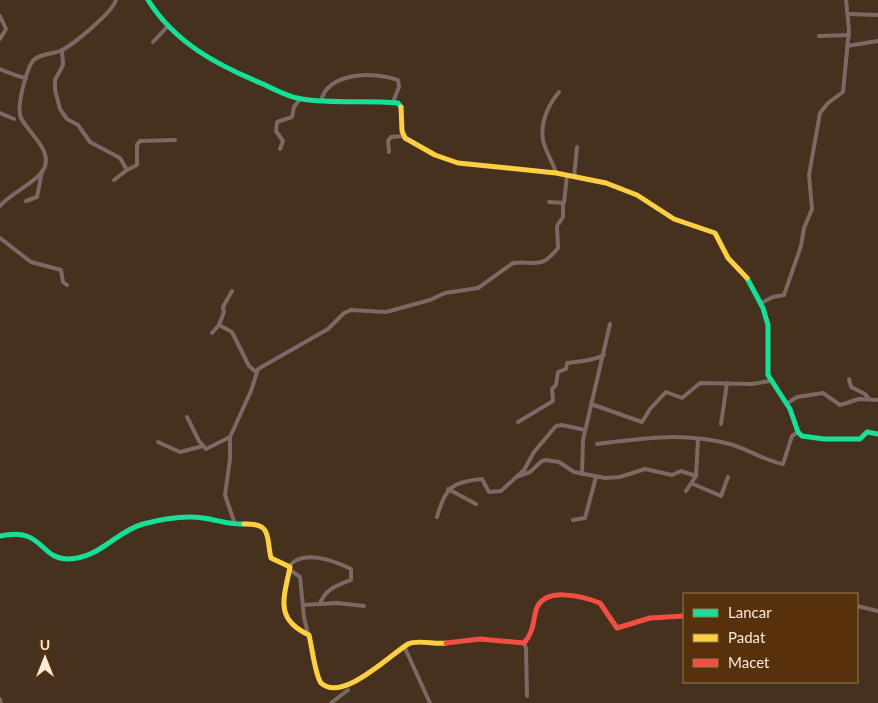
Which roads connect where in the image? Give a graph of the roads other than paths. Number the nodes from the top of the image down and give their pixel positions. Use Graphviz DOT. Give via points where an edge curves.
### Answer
graph roads {
  1 [pos="116,0"];
  2 [pos="148,0"];
  3 [pos="846,0"];
  4 [pos="848,14"];
  5 [pos="878,15"];
  6 [pos="0,16"];
  7 [pos="168,27"];
  8 [pos="848,35"];
  9 [pos="819,36"];
  10 [pos="0,40"];
  11 [pos="878,41"];
  12 [pos="153,42"];
  13 [pos="847,46"];
  14 [pos="62,50"];
  15 [pos="0,69"];
  16 [pos="26,78"];
  17 [pos="558,92"];
  18 [pos="300,99"];
  19 [pos="321,101"];
  20 [pos="393,102"];
  21 [pos="0,113"];
  22 [pos="21,117"];
  23 [pos="14,119"];
  24 [pos="12,126"];
  25 [pos="403,136"];
  26 [pos="175,140"];
  27 [pos="577,147"];
  28 [pos="280,149"];
  29 [pos="388,152"];
  30 [pos="127,170"];
  31 [pos="42,171"];
  32 [pos="556,174"];
  33 [pos="567,175"];
  34 [pos="574,177"];
  35 [pos="114,180"];
  36 [pos="26,201"];
  37 [pos="549,202"];
  38 [pos="563,204"];
  39 [pos="0,206"];
  40 [pos="0,238"];
  41 [pos="67,285"];
  42 [pos="232,291"];
  43 [pos="761,303"];
  44 [pos="610,324"];
  45 [pos="219,325"];
  46 [pos="212,333"];
  47 [pos="604,356"];
  48 [pos="256,372"];
  49 [pos="849,379"];
  50 [pos="770,380"];
  51 [pos="727,384"];
  52 [pos="869,399"];
  53 [pos="878,400"];
  54 [pos="591,404"];
  55 [pos="786,404"];
  56 [pos="187,417"];
  57 [pos="518,422"];
  58 [pos="721,424"];
  59 [pos="585,430"];
  60 [pos="798,432"];
  61 [pos="878,434"];
  62 [pos="230,438"];
  63 [pos="698,440"];
  64 [pos="158,442"];
  65 [pos="597,444"];
  66 [pos="203,446"];
  67 [pos="582,474"];
  68 [pos="696,476"];
  69 [pos="518,477"];
  70 [pos="596,477"];
  71 [pos="728,477"];
  72 [pos="693,484"];
  73 [pos="448,489"];
  74 [pos="686,492"];
  75 [pos="476,504"];
  76 [pos="437,517"];
  77 [pos="573,520"];
  78 [pos="235,524"];
  79 [pos="0,536"];
  80 [pos="290,568"];
  81 [pos="320,604"];
  82 [pos="302,605"];
  83 [pos="364,606"];
  84 [pos="858,606"];
  85 [pos="878,611"];
  86 [pos="683,616"];
  87 [pos="308,634"];
  88 [pos="524,643"];
  89 [pos="404,646"];
  90 [pos="352,687"];
  91 [pos="527,696"];
  92 [pos="0,699"];
  93 [pos="337,701"];
  94 [pos="1,703"];
  95 [pos="330,703"];
  96 [pos="430,703"];
  1 -- 14 [label="street" via="112,8"];
  2 -- 7 [label="street" via="155,14"];
  3 -- 4 [label="street"];
  4 -- 5 [label="street"];
  4 -- 8 [label="street"];
  6 -- 10 [label="street" via="6,29"];
  7 -- 12 [label="street"];
  7 -- 18 [label="street" via="223,67"];
  8 -- 9 [label="street"];
  8 -- 13 [label="street"];
  11 -- 13 [label="street"];
  13 -- 43 [label="street" via="843,92 820,113 810,168 812,209 785,293"];
  14 -- 16 [label="street" via="34,59"];
  14 -- 30 [label="street" via="63,64 55,80 60,109 67,119 78,125 90,142 120,158"];
  15 -- 16 [label="street"];
  16 -- 22 [label="street"];
  17 -- 32 [label="street" via="546,114 543,132"];
  18 -- 19 [label="street"];
  18 -- 28 [label="street" via="292,117 277,122 276,132 283,141"];
  19 -- 20 [label="street"];
  19 -- 20 [label="street" via="324,90 331,85 343,79 370,76 398,80 399,87"];
  20 -- 25 [label="street" via="402,108"];
  21 -- 23 [label="street"];
  22 -- 23 [label="street"];
  22 -- 31 [label="street" via="41,145 45,158"];
  23 -- 24 [label="street"];
  25 -- 29 [label="street" via="390,137"];
  25 -- 32 [label="street" via="435,155 458,163"];
  26 -- 30 [label="street" via="140,141 137,145 138,162"];
  27 -- 34 [label="street"];
  30 -- 35 [label="street"];
  31 -- 36 [label="street" via="37,197"];
  31 -- 39 [label="street"];
  32 -- 33 [label="street"];
  33 -- 34 [label="street"];
  33 -- 38 [label="street"];
  34 -- 43 [label="street" via="615,186 641,197 674,219 715,233 724,253 744,273"];
  37 -- 38 [label="street"];
  38 -- 48 [label="street" via="563,217 557,226 558,248 545,260 533,265 513,263 478,288 444,293 393,310 380,313 351,310 328,329"];
  40 -- 41 [label="street" via="31,262 61,270 63,282"];
  42 -- 45 [label="street" via="223,306"];
  43 -- 50 [label="street" via="768,325 767,370"];
  44 -- 47 [label="street"];
  45 -- 46 [label="street"];
  45 -- 48 [label="street" via="232,332 248,366"];
  47 -- 54 [label="street"];
  47 -- 57 [label="street" via="567,363 566,369 558,372 552,389 553,401"];
  48 -- 62 [label="street"];
  49 -- 52 [label="street" via="851,388 866,394"];
  50 -- 51 [label="street"];
  50 -- 55 [label="street"];
  51 -- 54 [label="street" via="698,384 682,398 666,392 642,422"];
  51 -- 58 [label="street"];
  52 -- 53 [label="street"];
  52 -- 55 [label="street" via="840,405 823,393 796,397"];
  54 -- 59 [label="street"];
  55 -- 60 [label="street"];
  56 -- 66 [label="street"];
  59 -- 67 [label="street"];
  59 -- 69 [label="street" via="556,426"];
  60 -- 61 [label="street" via="802,436 824,439 860,439 867,432"];
  60 -- 63 [label="street" via="792,436 783,464 749,449"];
  62 -- 66 [label="street" via="208,448"];
  62 -- 78 [label="street" via="225,495"];
  63 -- 65 [label="street" via="660,436"];
  63 -- 68 [label="street"];
  64 -- 66 [label="street" via="180,452"];
  67 -- 69 [label="street" via="546,460"];
  67 -- 70 [label="street"];
  68 -- 70 [label="street" via="681,471 672,474 642,469 620,477"];
  68 -- 72 [label="street"];
  69 -- 73 [label="street" via="501,491 489,492 482,479"];
  70 -- 77 [label="street" via="585,518"];
  71 -- 72 [label="street" via="721,496"];
  72 -- 74 [label="street"];
  73 -- 75 [label="street"];
  73 -- 76 [label="street"];
  78 -- 79 [label="street" via="193,517 138,525 122,532 100,550 65,559 56,556 30,534"];
  78 -- 80 [label="street" via="257,524 266,529 271,558"];
  80 -- 81 [label="street" via="299,559 319,558 351,569 351,580 331,589"];
  80 -- 82 [label="street" via="300,577"];
  80 -- 87 [label="street" via="283,611 287,622"];
  81 -- 82 [label="street"];
  81 -- 83 [label="street"];
  82 -- 87 [label="street"];
  84 -- 85 [label="street"];
  86 -- 88 [label="street" via="650,618 617,628 600,604 552,595 543,599 537,609 529,638"];
  87 -- 90 [label="street" via="322,685 340,690"];
  88 -- 89 [label="street" via="480,639 440,644 414,642"];
  88 -- 91 [label="street"];
  89 -- 90 [label="street"];
  89 -- 96 [label="street"];
  90 -- 93 [label="street"];
  92 -- 94 [label="street"];
  93 -- 95 [label="street"];
}
